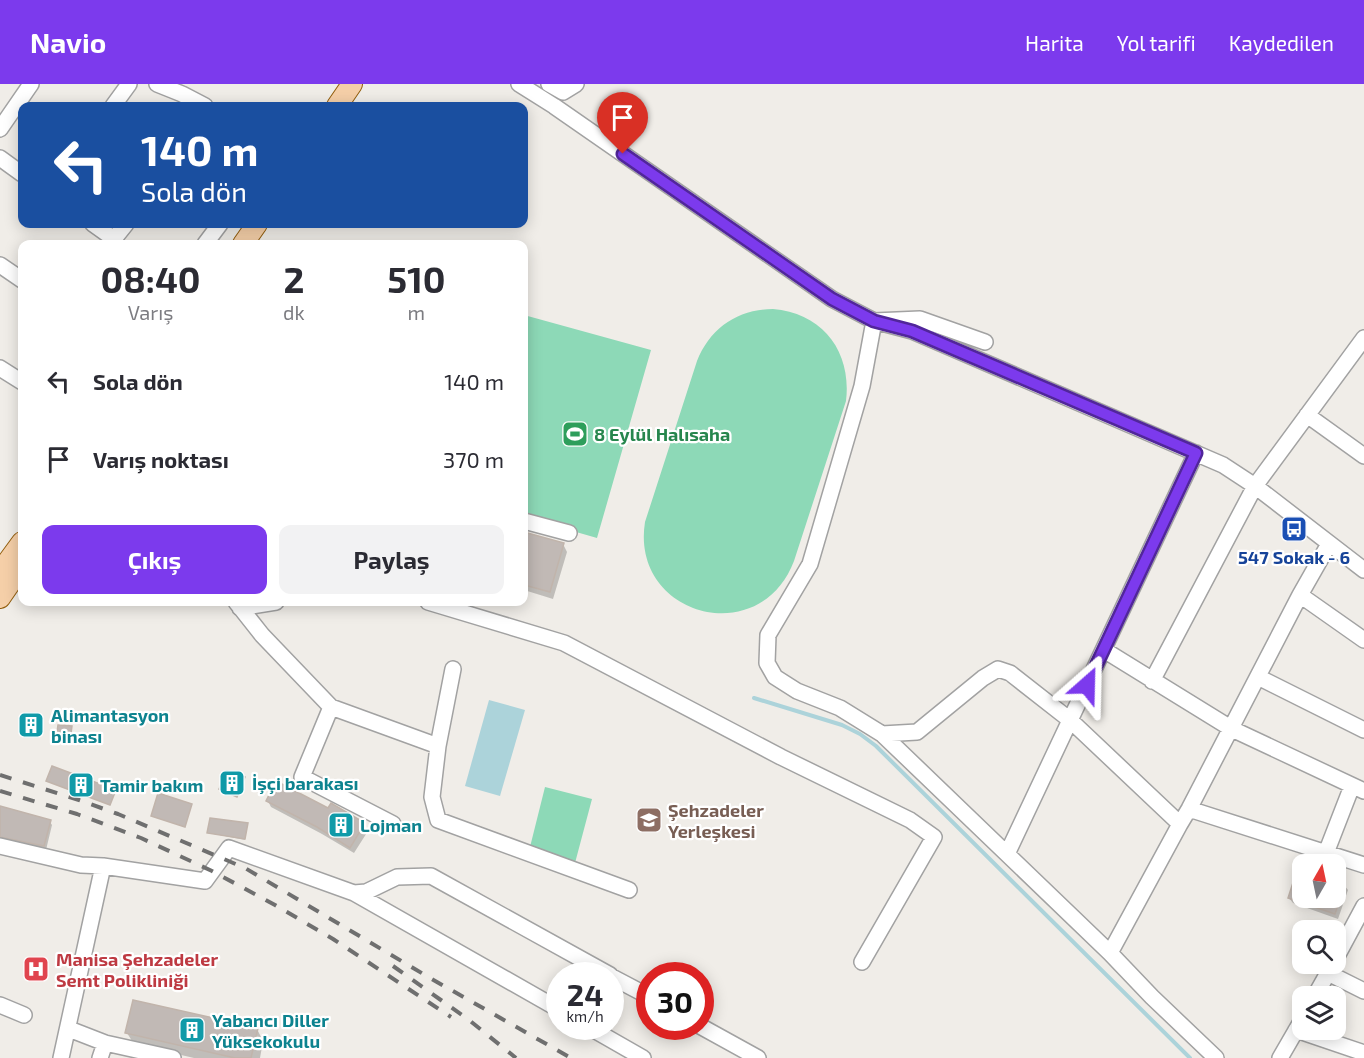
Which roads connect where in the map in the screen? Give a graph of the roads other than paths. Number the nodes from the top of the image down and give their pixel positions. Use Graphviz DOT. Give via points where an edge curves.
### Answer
graph roads {
  1 [pos="31,84"];
  2 [pos="129,84"];
  3 [pos="157,84"];
  4 [pos="352,84"];
  5 [pos="519,84"];
  6 [pos="549,84"];
  7 [pos="576,84"];
  8 [pos="19,102"];
  9 [pos="116,102"];
  10 [pos="197,102"];
  11 [pos="340,102"];
  12 [pos="18,103"];
  13 [pos="0,129"];
  14 [pos="0,158"];
  15 [pos="18,171"];
  16 [pos="97,228"];
  17 [pos="123,228"];
  18 [pos="110,240"];
  19 [pos="114,240"];
  20 [pos="0,265"];
  21 [pos="18,277"];
  22 [pos="874,321"];
  23 [pos="1364,338"];
  24 [pos="985,342"];
  25 [pos="0,368"];
  26 [pos="18,373"];
  27 [pos="1307,415"];
  28 [pos="1196,453"];
  29 [pos="1364,456"];
  30 [pos="1255,486"];
  31 [pos="528,522"];
  32 [pos="569,533"];
  33 [pos="1329,544"];
  34 [pos="18,547"];
  35 [pos="1364,570"];
  36 [pos="18,571"];
  37 [pos="0,572"];
  38 [pos="1,594"];
  39 [pos="1300,595"];
  40 [pos="239,606"];
  41 [pos="441,606"];
  42 [pos="1364,640"];
  43 [pos="1104,650"];
  44 [pos="453,669"];
  45 [pos="1258,677"];
  46 [pos="1152,681"];
  47 [pos="331,707"];
  48 [pos="1070,720"];
  49 [pos="1232,729"];
  50 [pos="1364,730"];
  51 [pos="882,734"];
  52 [pos="438,746"];
  53 [pos="1358,789"];
  54 [pos="1189,809"];
  55 [pos="393,824"];
  56 [pos="1180,824"];
  57 [pos="0,846"];
  58 [pos="1326,853"];
  59 [pos="1008,854"];
  60 [pos="1364,865"];
  61 [pos="103,866"];
  62 [pos="629,890"];
  63 [pos="354,893"];
  64 [pos="1364,906"];
  65 [pos="1359,925"];
  66 [pos="1346,944"];
  67 [pos="1110,953"];
  68 [pos="587,962"];
  69 [pos="862,962"];
  70 [pos="1343,974"];
  71 [pos="1364,991"];
  72 [pos="546,1002"];
  73 [pos="0,1005"];
  74 [pos="24,1015"];
  75 [pos="69,1029"];
  76 [pos="714,1034"];
  77 [pos="1292,1037"];
  78 [pos="612,1040"];
  79 [pos="1334,1040"];
  80 [pos="103,1050"];
  81 [pos="1364,1053"];
  82 [pos="61,1058"];
  83 [pos="174,1058"];
  84 [pos="643,1058"];
  85 [pos="758,1058"];
  86 [pos="1216,1058"];
  87 [pos="1280,1058"];
  1 -- 8 [label="street"];
  2 -- 9 [label="street"];
  3 -- 10 [label="street"];
  4 -- 11 [label="main road"];
  5 -- 22 [label="street" via="832,299"];
  6 -- 7 [label="street" via="563,92"];
  12 -- 13 [label="street"];
  14 -- 15 [label="street"];
  16 -- 18 [label="street"];
  17 -- 19 [label="street"];
  20 -- 21 [label="street"];
  22 -- 24 [label="street" via="920,319"];
  22 -- 28 [label="street" via="912,331"];
  22 -- 51 [label="street" via="862,386 810,564 768,636 767,663 776,677 796,691 840,708"];
  23 -- 27 [label="street"];
  25 -- 26 [label="street"];
  27 -- 29 [label="street"];
  27 -- 30 [label="street"];
  28 -- 30 [label="street"];
  28 -- 43 [label="street"];
  30 -- 33 [label="street"];
  30 -- 46 [label="street"];
  31 -- 32 [label="street"];
  33 -- 35 [label="street"];
  33 -- 39 [label="street"];
  34 -- 37 [label="main road"];
  36 -- 38 [label="main road"];
  39 -- 42 [label="street"];
  39 -- 45 [label="street"];
  40 -- 47 [label="street"];
  41 -- 69 [label="street" via="564,643 781,758 910,820 934,837"];
  43 -- 46 [label="street"];
  43 -- 48 [label="street"];
  44 -- 52 [label="street"];
  45 -- 49 [label="street"];
  45 -- 50 [label="street"];
  46 -- 49 [label="street"];
  47 -- 52 [label="street"];
  47 -- 55 [label="street" via="302,777"];
  48 -- 51 [label="street" via="998,669 917,732"];
  48 -- 56 [label="street"];
  48 -- 59 [label="street"];
  49 -- 53 [label="street"];
  49 -- 54 [label="street"];
  51 -- 59 [label="street"];
  52 -- 62 [label="street" via="432,797 438,820"];
  53 -- 58 [label="street"];
  54 -- 56 [label="street"];
  54 -- 58 [label="street"];
  56 -- 67 [label="street"];
  57 -- 61 [label="street" via="81,865"];
  58 -- 60 [label="street"];
  59 -- 67 [label="street"];
  61 -- 63 [label="street" via="204,881 230,848"];
  61 -- 75 [label="street"];
  63 -- 68 [label="street" via="366,892 397,877 432,876"];
  63 -- 72 [label="street"];
  64 -- 65 [label="street"];
  65 -- 66 [label="street"];
  67 -- 86 [label="street"];
  70 -- 71 [label="street"];
  73 -- 74 [label="street"];
  75 -- 80 [label="street"];
  75 -- 82 [label="street"];
  76 -- 85 [label="street"];
  77 -- 87 [label="street"];
  78 -- 84 [label="street"];
  79 -- 81 [label="street"];
  80 -- 83 [label="street"];
}
